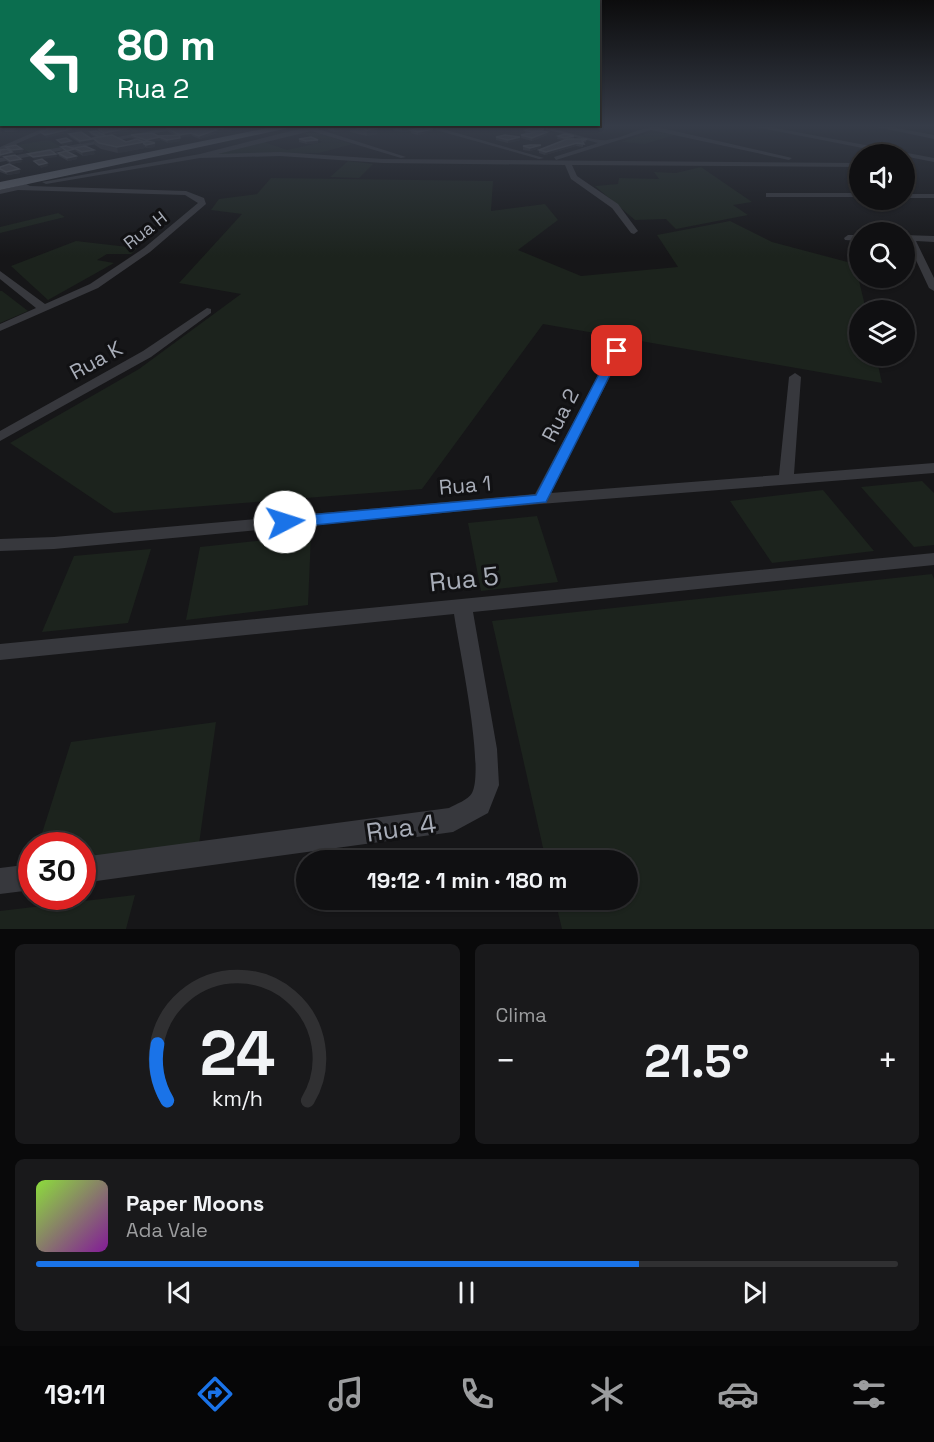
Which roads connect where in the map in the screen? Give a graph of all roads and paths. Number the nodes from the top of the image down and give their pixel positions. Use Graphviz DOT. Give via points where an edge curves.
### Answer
graph roads {
  1 [pos="77,170"];
  2 [pos="91,170"];
  3 [pos="109,170"];
  4 [pos="571,170"];
  5 [pos="42,181"];
  6 [pos="6,186"];
  7 [pos="769,195"];
  8 [pos="849,195"];
  9 [pos="915,196"];
  10 [pos="934,196"];
  11 [pos="634,231"];
  12 [pos="915,238"];
  13 [pos="934,238"];
  14 [pos="915,253"];
  15 [pos="0,274"];
  16 [pos="934,288"];
  17 [pos="44,309"];
  18 [pos="207,311"];
  19 [pos="0,328"];
  20 [pos="617,351"];
  21 [pos="795,377"];
  22 [pos="0,436"];
  23 [pos="934,468"];
  24 [pos="786,480"];
  25 [pos="540,499"];
  26 [pos="0,545"];
  27 [pos="934,559"];
  28 [pos="462,606"];
  29 [pos="0,652"];
  30 [pos="96,868"];
  31 [pos="18,879"];
  32 [pos="0,881"];
  1 -- 6 [label="highway"];
  2 -- 5 [label="highway"];
  3 -- 5 [label="street"];
  4 -- 11 [label="street" via="574,177 615,206"];
  5 -- 6 [label="highway"];
  5 -- 6 [label="highway"];
  6 -- 17 [label="street, Rua H" via="186,193 201,200 198,209 117,272"];
  7 -- 8 [label="street"];
  9 -- 10 [label="street"];
  12 -- 13 [label="street"];
  14 -- 16 [label="street"];
  15 -- 17 [label="street"];
  17 -- 19 [label="street, Rua H"];
  18 -- 22 [label="street, Rua K" via="147,354"];
  20 -- 25 [label="street, Rua 2"];
  21 -- 24 [label="street"];
  23 -- 24 [label="street, Rua 1"];
  24 -- 25 [label="street, Rua 1"];
  25 -- 26 [label="street, Rua 1"];
  27 -- 28 [label="street, Rua 5"];
  28 -- 29 [label="street, Rua 5"];
  28 -- 30 [label="street, Rua 4" via="486,749 487,785 479,804 453,820"];
  31 -- 32 [label="street"];
}
